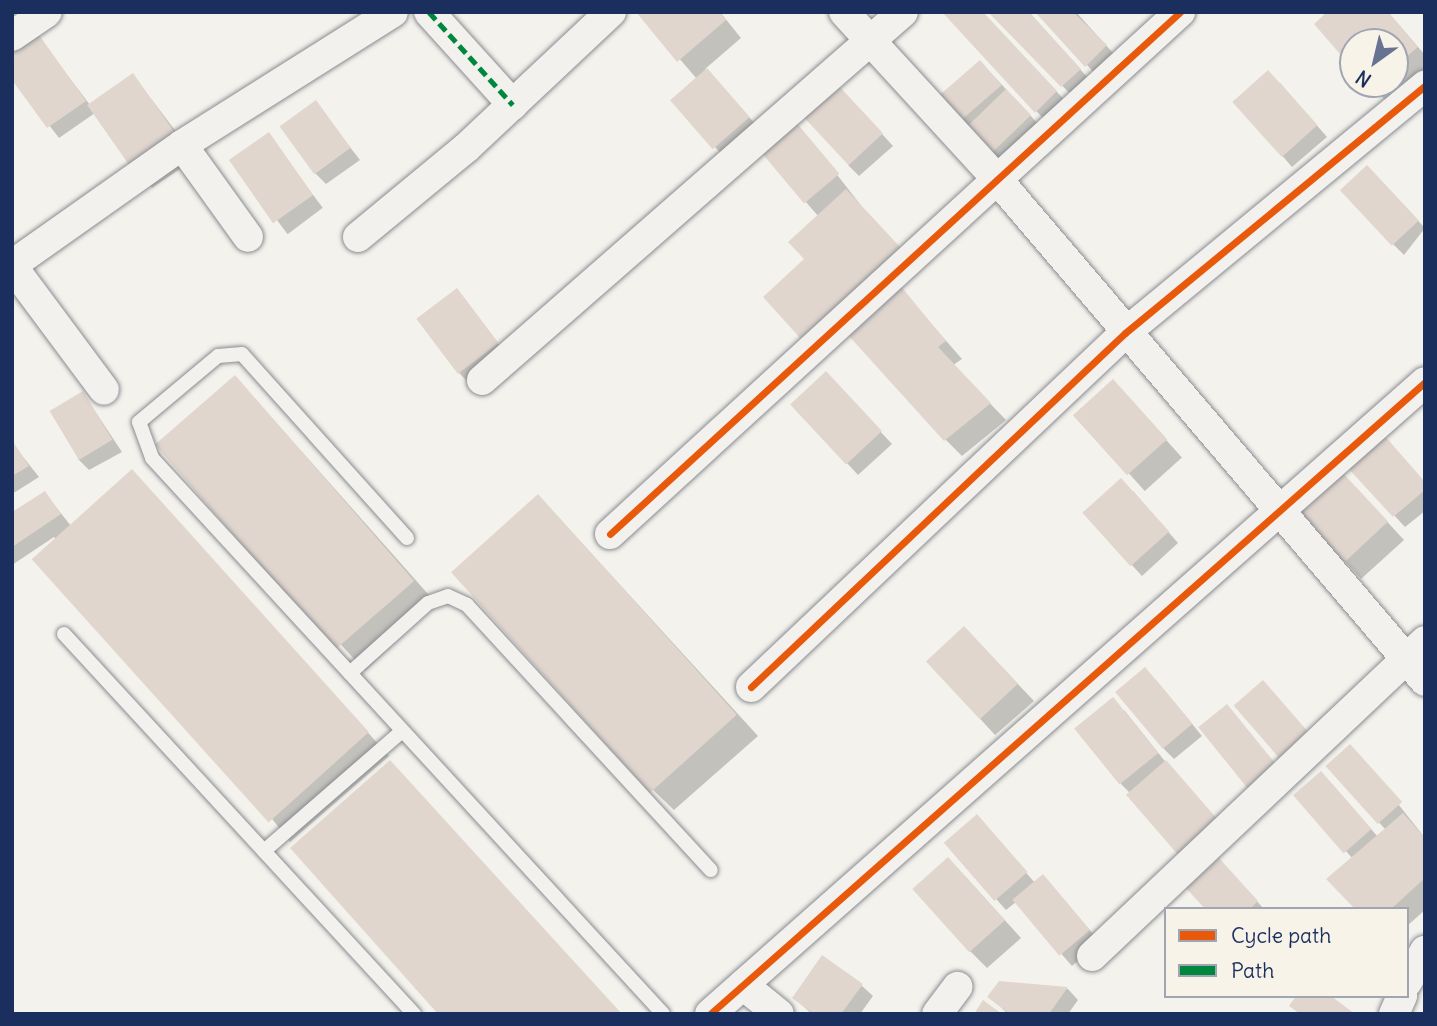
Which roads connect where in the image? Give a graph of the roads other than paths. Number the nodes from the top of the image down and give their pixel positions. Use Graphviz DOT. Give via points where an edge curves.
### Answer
graph roads {
  1 [pos="47,12"];
  2 [pos="429,12"];
  3 [pos="611,12"];
  4 [pos="844,12"];
  5 [pos="903,12"];
  6 [pos="1180,12"];
  7 [pos="396,13"];
  8 [pos="12,36"];
  9 [pos="871,42"];
  10 [pos="1425,86"];
  11 [pos="513,105"];
  12 [pos="182,145"];
  13 [pos="996,178"];
  14 [pos="248,237"];
  15 [pos="358,237"];
  16 [pos="12,265"];
  17 [pos="1125,333"];
  18 [pos="482,380"];
  19 [pos="1425,382"];
  20 [pos="104,390"];
  21 [pos="1278,509"];
  22 [pos="610,534"];
  23 [pos="407,538"];
  24 [pos="64,634"];
  25 [pos="1414,650"];
  26 [pos="350,673"];
  27 [pos="1425,681"];
  28 [pos="751,687"];
  29 [pos="402,731"];
  30 [pos="264,851"];
  31 [pos="711,870"];
  32 [pos="1425,951"];
  33 [pos="1092,956"];
  34 [pos="1409,979"];
  35 [pos="743,985"];
  36 [pos="957,988"];
  37 [pos="1401,998"];
  38 [pos="414,1014"];
  39 [pos="663,1014"];
  40 [pos="710,1014"];
  41 [pos="779,1014"];
  42 [pos="937,1014"];
  43 [pos="1394,1014"];
  1 -- 8 [label="street"];
  2 -- 11 [label="street"];
  3 -- 11 [label="street"];
  4 -- 9 [label="street"];
  5 -- 9 [label="street"];
  6 -- 13 [label="street"];
  7 -- 12 [label="street"];
  9 -- 13 [label="street"];
  9 -- 18 [label="street"];
  10 -- 17 [label="street"];
  11 -- 15 [label="street"];
  12 -- 14 [label="street"];
  12 -- 16 [label="street"];
  13 -- 17 [label="street"];
  13 -- 22 [label="street"];
  16 -- 20 [label="street"];
  17 -- 21 [label="street"];
  17 -- 28 [label="street"];
  19 -- 21 [label="street"];
  21 -- 25 [label="street"];
  21 -- 35 [label="street"];
  23 -- 26 [label="lane" via="242,354 218,356 139,422 152,458"];
  24 -- 30 [label="lane"];
  25 -- 27 [label="street"];
  25 -- 33 [label="street"];
  26 -- 29 [label="lane"];
  26 -- 31 [label="lane" via="428,603 448,596 467,604"];
  29 -- 30 [label="lane"];
  29 -- 39 [label="lane"];
  30 -- 38 [label="lane"];
  32 -- 34 [label="street"];
  35 -- 40 [label="street"];
  35 -- 41 [label="street"];
  36 -- 42 [label="street"];
  37 -- 43 [label="street"];
}
